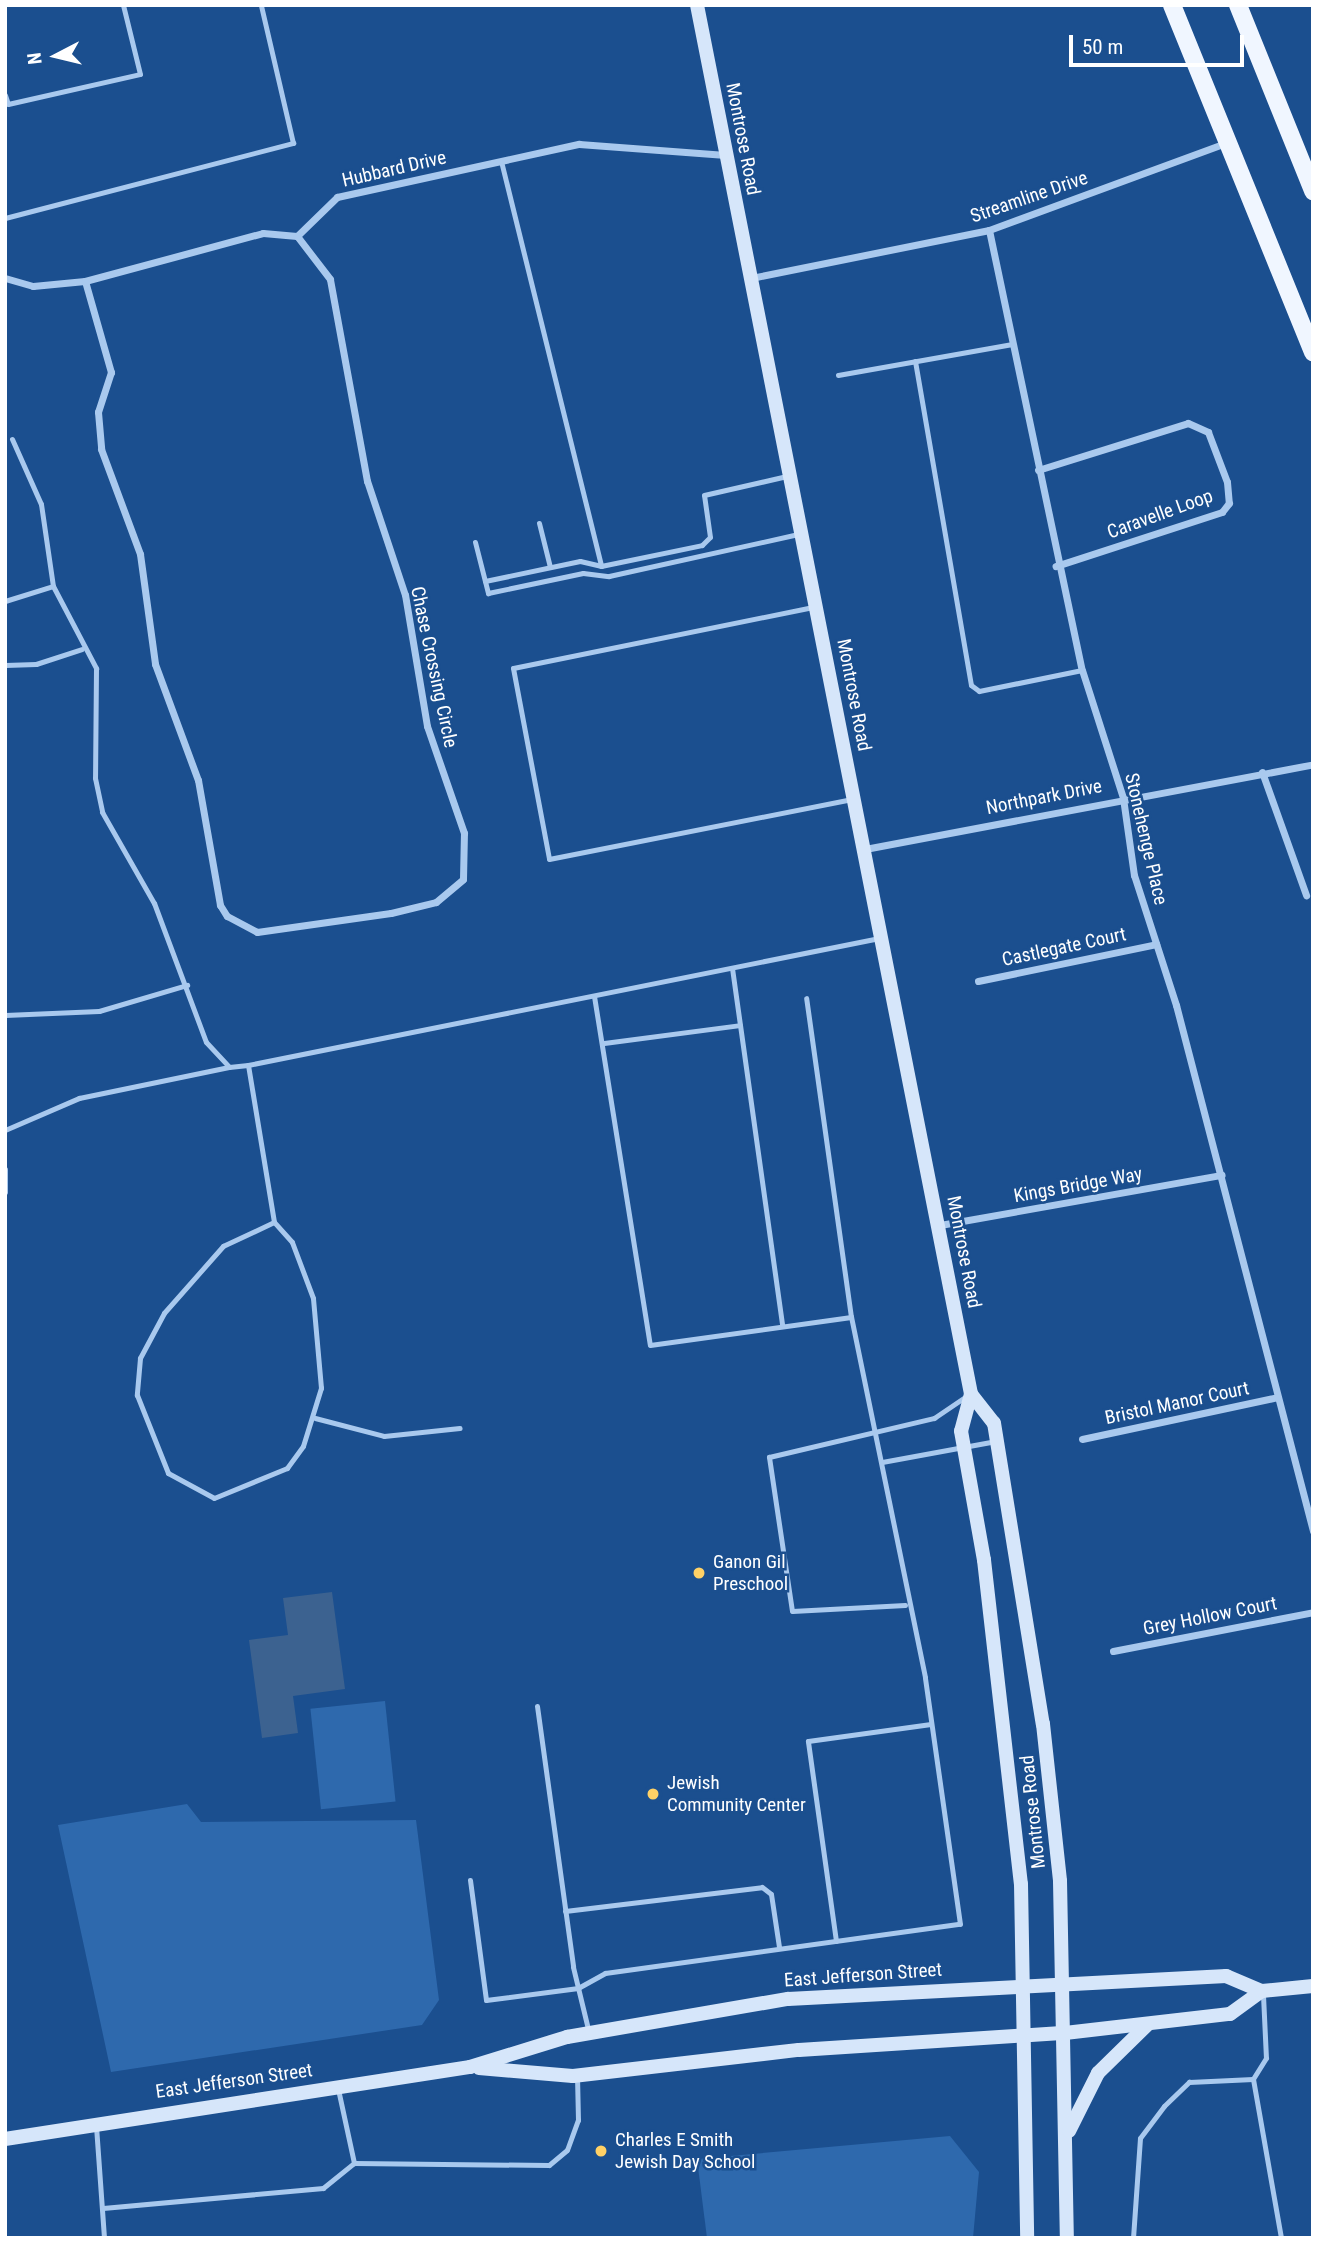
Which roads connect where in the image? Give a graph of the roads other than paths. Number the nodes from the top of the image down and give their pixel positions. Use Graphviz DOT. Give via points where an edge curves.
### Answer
graph roads {
  1 [pos="123,5"];
  2 [pos="261,5"];
  3 [pos="697,5"];
  4 [pos="1172,5"];
  5 [pos="1238,5"];
  6 [pos="5,95"];
  7 [pos="1229,141"];
  8 [pos="726,155"];
  9 [pos="501,161"];
  10 [pos="1313,191"];
  11 [pos="5,218"];
  12 [pos="989,230"];
  13 [pos="297,236"];
  14 [pos="5,278"];
  15 [pos="751,278"];
  16 [pos="85,281"];
  17 [pos="1012,344"];
  18 [pos="1313,353"];
  19 [pos="915,361"];
  20 [pos="838,375"];
  21 [pos="12,439"];
  22 [pos="1038,470"];
  23 [pos="790,475"];
  24 [pos="539,523"];
  25 [pos="802,534"];
  26 [pos="475,542"];
  27 [pos="601,566"];
  28 [pos="1056,566"];
  29 [pos="550,568"];
  30 [pos="485,581"];
  31 [pos="53,586"];
  32 [pos="5,601"];
  33 [pos="816,606"];
  34 [pos="82,649"];
  35 [pos="5,665"];
  36 [pos="1082,670"];
  37 [pos="1313,764"];
  38 [pos="1262,772"];
  39 [pos="1123,798"];
  40 [pos="855,799"];
  41 [pos="865,849"];
  42 [pos="1306,895"];
  43 [pos="883,937"];
  44 [pos="1156,944"];
  45 [pos="732,968"];
  46 [pos="978,981"];
  47 [pos="187,985"];
  48 [pos="594,996"];
  49 [pos="806,998"];
  50 [pos="5,1014"];
  51 [pos="740,1025"];
  52 [pos="604,1044"];
  53 [pos="248,1065"];
  54 [pos="229,1067"];
  55 [pos="5,1130"];
  56 [pos="5,1168"];
  57 [pos="1222,1175"];
  58 [pos="5,1192"];
  59 [pos="274,1222"];
  60 [pos="940,1225"];
  61 [pos="851,1317"];
  62 [pos="782,1325"];
  63 [pos="971,1394"];
  64 [pos="1278,1397"];
  65 [pos="315,1418"];
  66 [pos="460,1428"];
  67 [pos="876,1431"];
  68 [pos="1082,1439"];
  69 [pos="997,1441"];
  70 [pos="964,1447"];
  71 [pos="882,1462"];
  72 [pos="1313,1531"];
  73 [pos="905,1605"];
  74 [pos="1313,1612"];
  75 [pos="1113,1651"];
  76 [pos="537,1706"];
  77 [pos="931,1724"];
  78 [pos="470,1880"];
  79 [pos="565,1912"];
  80 [pos="836,1941"];
  81 [pos="779,1947"];
  82 [pos="1065,1986"];
  83 [pos="1313,1986"];
  84 [pos="1024,1987"];
  85 [pos="578,1988"];
  86 [pos="1262,1991"];
  87 [pos="1147,2025"];
  88 [pos="589,2033"];
  89 [pos="1065,2034"];
  90 [pos="1025,2035"];
  91 [pos="470,2067"];
  92 [pos="577,2076"];
  93 [pos="1253,2079"];
  94 [pos="338,2086"];
  95 [pos="95,2123"];
  96 [pos="1067,2135"];
  97 [pos="5,2140"];
  98 [pos="354,2163"];
  99 [pos="103,2208"];
  100 [pos="104,2238"];
  101 [pos="1027,2238"];
  102 [pos="1067,2238"];
  103 [pos="1133,2238"];
  104 [pos="1281,2238"];
  1 -- 6 [label="lane" via="140,74 8,104"];
  2 -- 11 [label="lane" via="293,143"];
  3 -- 8 [label="street, Montrose Road"];
  4 -- 7 [label="main road"];
  5 -- 10 [label="main road"];
  7 -- 12 [label="street, Streamline Drive"];
  7 -- 18 [label="main road"];
  8 -- 9 [label="street, Hubbard Drive" via="579,144"];
  8 -- 15 [label="street, Montrose Road"];
  9 -- 13 [label="street, Hubbard Drive" via="337,197"];
  9 -- 27 [label="lane"];
  12 -- 15 [label="street, Streamline Drive"];
  12 -- 17 [label="street, Stonehenge Place"];
  13 -- 16 [label="street" via="262,233"];
  13 -- 16 [label="street, Chase Crossing Circle" via="330,279 367,481 405,595 426,726 464,833 463,879 436,902 391,913 257,932 220,905 198,780 155,664 140,554 101,449 98,412 111,372"];
  14 -- 16 [label="street" via="33,286"];
  15 -- 23 [label="street, Montrose Road"];
  17 -- 19 [label="lane"];
  17 -- 22 [label="street, Stonehenge Place"];
  19 -- 20 [label="lane"];
  19 -- 36 [label="lane" via="971,685 979,691"];
  21 -- 31 [label="lane" via="41,504"];
  22 -- 28 [label="street, Stonehenge Place"];
  22 -- 28 [label="street, Caravelle Loop" via="1188,423 1208,432 1227,482 1229,503 1222,512"];
  23 -- 25 [label="street, Montrose Road"];
  23 -- 27 [label="lane" via="704,495 710,537 702,545"];
  24 -- 29 [label="lane"];
  25 -- 30 [label="lane" via="609,576 583,573 488,593"];
  25 -- 33 [label="street, Montrose Road"];
  26 -- 30 [label="lane"];
  27 -- 29 [label="lane" via="580,561"];
  28 -- 36 [label="street, Stonehenge Place"];
  29 -- 30 [label="lane"];
  31 -- 32 [label="lane"];
  31 -- 34 [label="lane"];
  33 -- 40 [label="street, Montrose Road"];
  33 -- 40 [label="lane" via="513,668 549,859"];
  34 -- 35 [label="lane" via="36,664"];
  34 -- 47 [label="lane" via="96,668 100,692 95,778 102,812 154,903"];
  36 -- 39 [label="street, Stonehenge Place"];
  37 -- 38 [label="street, Northpark Drive"];
  38 -- 39 [label="street, Northpark Drive"];
  38 -- 42 [label="street"];
  39 -- 41 [label="street, Northpark Drive"];
  39 -- 44 [label="street, Stonehenge Place" via="1134,875"];
  40 -- 41 [label="street, Montrose Road"];
  41 -- 43 [label="street, Montrose Road"];
  43 -- 45 [label="lane"];
  43 -- 60 [label="street, Montrose Road"];
  44 -- 46 [label="street, Castlegate Court"];
  44 -- 57 [label="street, Stonehenge Place"];
  45 -- 48 [label="lane"];
  45 -- 51 [label="lane"];
  47 -- 50 [label="lane" via="99,1011"];
  47 -- 54 [label="lane" via="206,1042"];
  48 -- 52 [label="lane"];
  48 -- 53 [label="lane"];
  49 -- 61 [label="lane"];
  51 -- 52 [label="lane"];
  51 -- 62 [label="lane"];
  52 -- 62 [label="lane" via="650,1345"];
  53 -- 54 [label="lane"];
  53 -- 59 [label="lane"];
  54 -- 55 [label="lane" via="79,1098"];
  56 -- 58 [label="lane"];
  57 -- 60 [label="street, Kings Bridge Way"];
  57 -- 64 [label="street, Stonehenge Place"];
  59 -- 65 [label="lane" via="292,1242 313,1298 321,1388"];
  59 -- 65 [label="lane" via="223,1246 164,1313 140,1358 137,1395 168,1473 214,1498 287,1468"];
  60 -- 63 [label="street, Montrose Road"];
  61 -- 62 [label="lane"];
  61 -- 67 [label="lane"];
  63 -- 67 [label="lane" via="934,1418"];
  63 -- 69 [label="street, Montrose Road" via="994,1423"];
  63 -- 70 [label="street, Montrose Road"];
  64 -- 68 [label="street, Bristol Manor Court"];
  64 -- 72 [label="street, Stonehenge Place"];
  65 -- 66 [label="lane" via="384,1436"];
  67 -- 71 [label="lane"];
  67 -- 73 [label="lane" via="769,1457 792,1611"];
  69 -- 70 [label="lane"];
  69 -- 82 [label="street, Montrose Road" via="1043,1724"];
  70 -- 71 [label="lane"];
  70 -- 84 [label="street, Montrose Road" via="1003,1716"];
  71 -- 73 [label="lane"];
  73 -- 77 [label="lane"];
  74 -- 75 [label="street, Grey Hollow Court"];
  76 -- 79 [label="lane"];
  77 -- 80 [label="lane" via="808,1741"];
  77 -- 80 [label="lane" via="960,1924"];
  78 -- 85 [label="lane" via="486,2000"];
  79 -- 81 [label="lane" via="762,1887 771,1894"];
  79 -- 85 [label="lane"];
  80 -- 81 [label="lane"];
  81 -- 85 [label="lane" via="605,1973"];
  82 -- 84 [label="street, East Jefferson Street"];
  82 -- 86 [label="street, East Jefferson Street" via="1226,1976"];
  82 -- 89 [label="street, Montrose Road"];
  83 -- 86 [label="street, East Jefferson Street"];
  84 -- 88 [label="street, East Jefferson Street" via="788,1999"];
  84 -- 90 [label="street, Montrose Road"];
  85 -- 88 [label="lane"];
  86 -- 87 [label="street, East Jefferson Street" via="1230,2014"];
  86 -- 93 [label="lane" via="1266,2059"];
  87 -- 89 [label="street, East Jefferson Street"];
  87 -- 96 [label="street" via="1098,2073"];
  88 -- 91 [label="street, East Jefferson Street"];
  89 -- 90 [label="street, East Jefferson Street"];
  89 -- 96 [label="street, Montrose Road"];
  90 -- 92 [label="street, East Jefferson Street" via="799,2050"];
  90 -- 101 [label="street, Montrose Road"];
  91 -- 92 [label="street, East Jefferson Street"];
  91 -- 94 [label="street, East Jefferson Street"];
  92 -- 98 [label="lane" via="579,2120 567,2150 549,2165"];
  93 -- 103 [label="lane" via="1189,2082 1164,2106 1140,2138"];
  93 -- 104 [label="lane"];
  94 -- 95 [label="street, East Jefferson Street"];
  94 -- 98 [label="lane"];
  95 -- 97 [label="street, East Jefferson Street"];
  95 -- 99 [label="lane"];
  96 -- 102 [label="street, Montrose Road"];
  98 -- 99 [label="lane" via="323,2188"];
  99 -- 100 [label="lane"];
}
